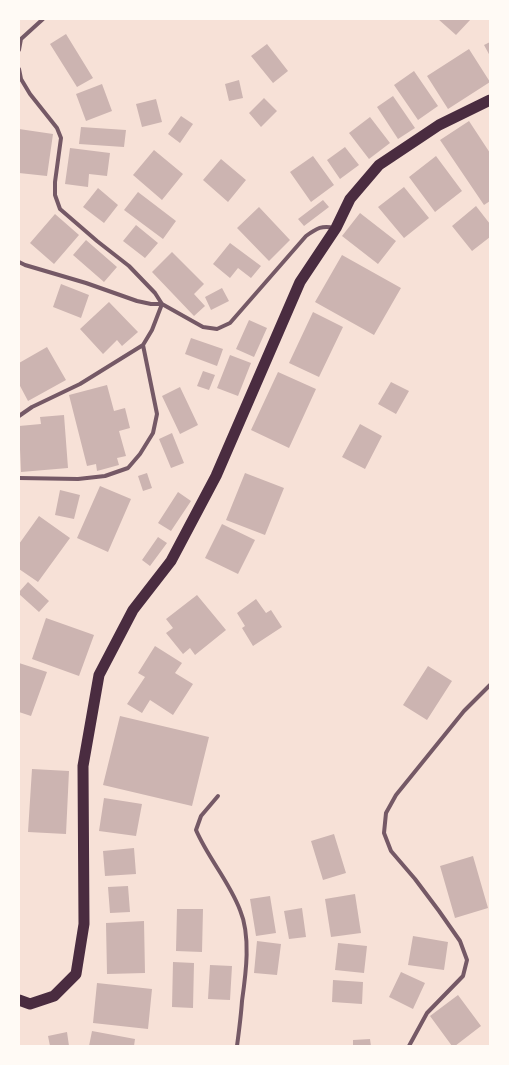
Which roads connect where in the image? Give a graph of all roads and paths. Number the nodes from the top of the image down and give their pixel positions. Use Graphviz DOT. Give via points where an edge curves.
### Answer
graph roads {
  1 [pos="43,19"];
  2 [pos="19,50"];
  3 [pos="19,68"];
  4 [pos="490,100"];
  5 [pos="336,228"];
  6 [pos="19,262"];
  7 [pos="162,304"];
  8 [pos="143,345"];
  9 [pos="19,416"];
  10 [pos="19,478"];
  11 [pos="490,685"];
  12 [pos="218,796"];
  13 [pos="19,1000"];
  14 [pos="237,1046"];
  15 [pos="409,1046"];
  1 -- 2 [label="street" via="21,39"];
  3 -- 7 [label="street" via="27,90 62,138 55,182 55,195 60,209 129,266"];
  4 -- 5 [label="highway" via="439,125 379,165 350,199"];
  5 -- 7 [label="street" via="317,228 306,236 230,323 217,329 203,327"];
  5 -- 13 [label="highway" via="300,282 212,483 171,561 132,610 99,675 83,766 84,924 76,974 54,996 30,1004"];
  6 -- 7 [label="street" via="137,301"];
  7 -- 8 [label="street"];
  8 -- 9 [label="street" via="80,384"];
  8 -- 10 [label="street" via="157,414 153,433 128,468 105,476 78,479"];
  11 -- 15 [label="street" via="464,711 396,795 386,814 384,833 391,851 448,923 460,941 467,960 463,976 427,1013"];
  12 -- 14 [label="street" via="201,816 196,830 241,911 246,934 247,967"];
}
